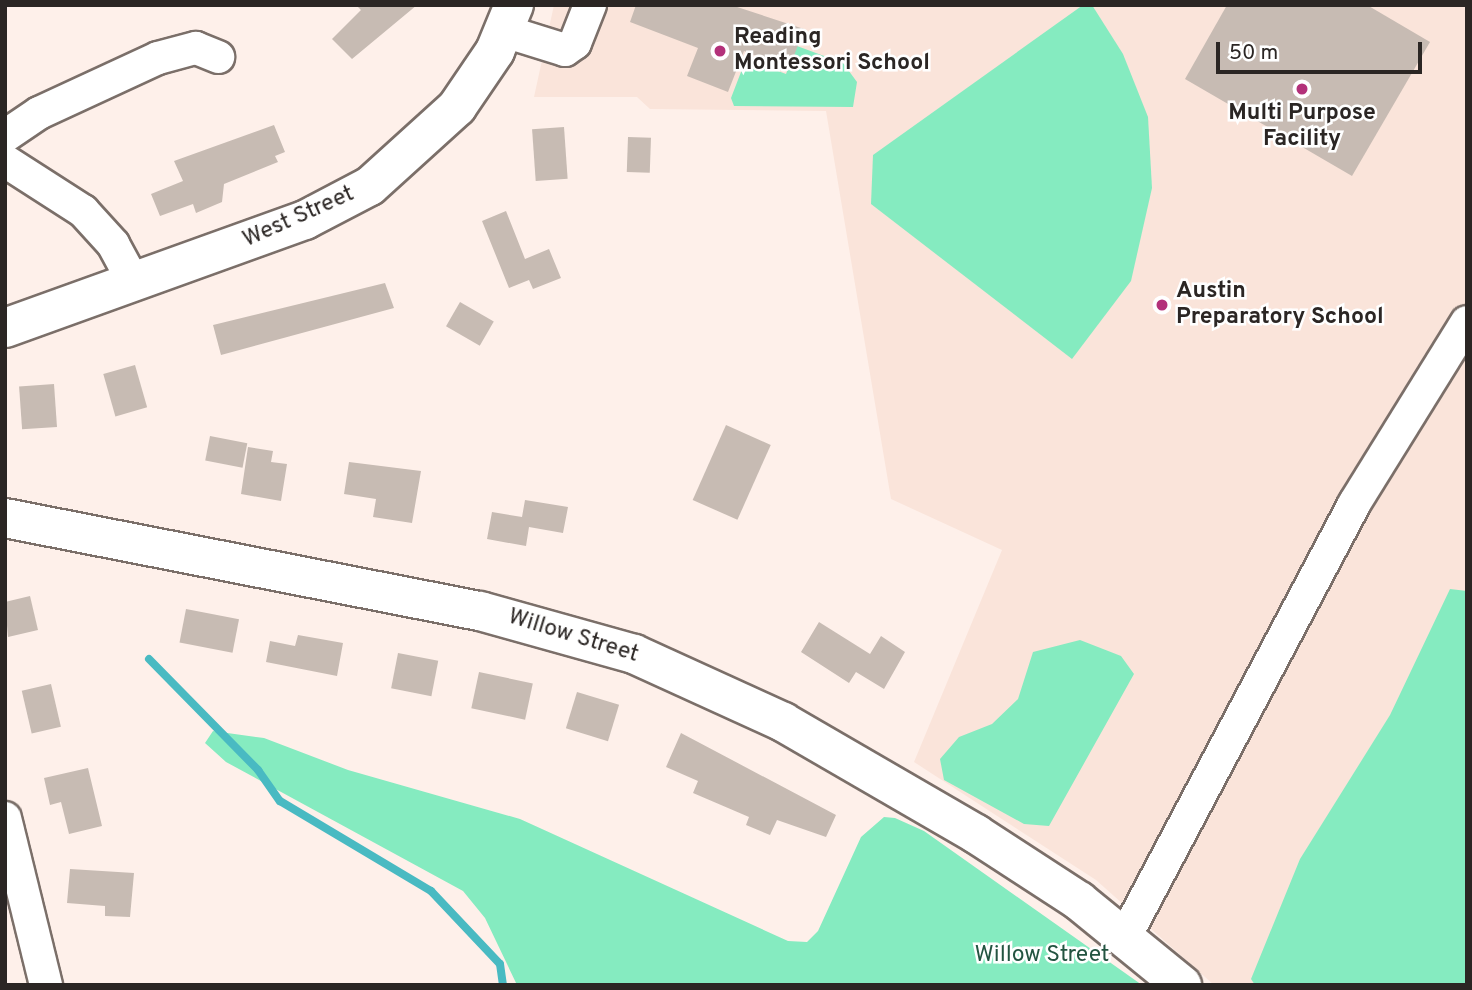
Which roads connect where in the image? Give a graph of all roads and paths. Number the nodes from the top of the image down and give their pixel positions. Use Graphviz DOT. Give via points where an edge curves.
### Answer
graph roads {
  1 [pos="590,5"];
  2 [pos="505,15"];
  3 [pos="218,57"];
  4 [pos="5,136"];
  5 [pos="5,161"];
  6 [pos="132,281"];
  7 [pos="1467,322"];
  8 [pos="5,328"];
  9 [pos="5,518"];
  10 [pos="5,818"];
  11 [pos="1126,935"];
  12 [pos="46,985"];
  13 [pos="1182,985"];
  1 -- 2 [label="street" via="568,49"];
  2 -- 6 [label="main road, West Street" via="433,135 370,186 306,220"];
  3 -- 4 [label="street" via="195,47 158,58 38,113"];
  5 -- 6 [label="street" via="83,211 113,244"];
  6 -- 8 [label="main road, West Street"];
  7 -- 11 [label="street" via="1354,504"];
  9 -- 11 [label="main road, Willow Street" via="480,611 634,654 842,755 1025,864"];
  10 -- 12 [label="street"];
  11 -- 13 [label="main road, Willow Street"];
}
